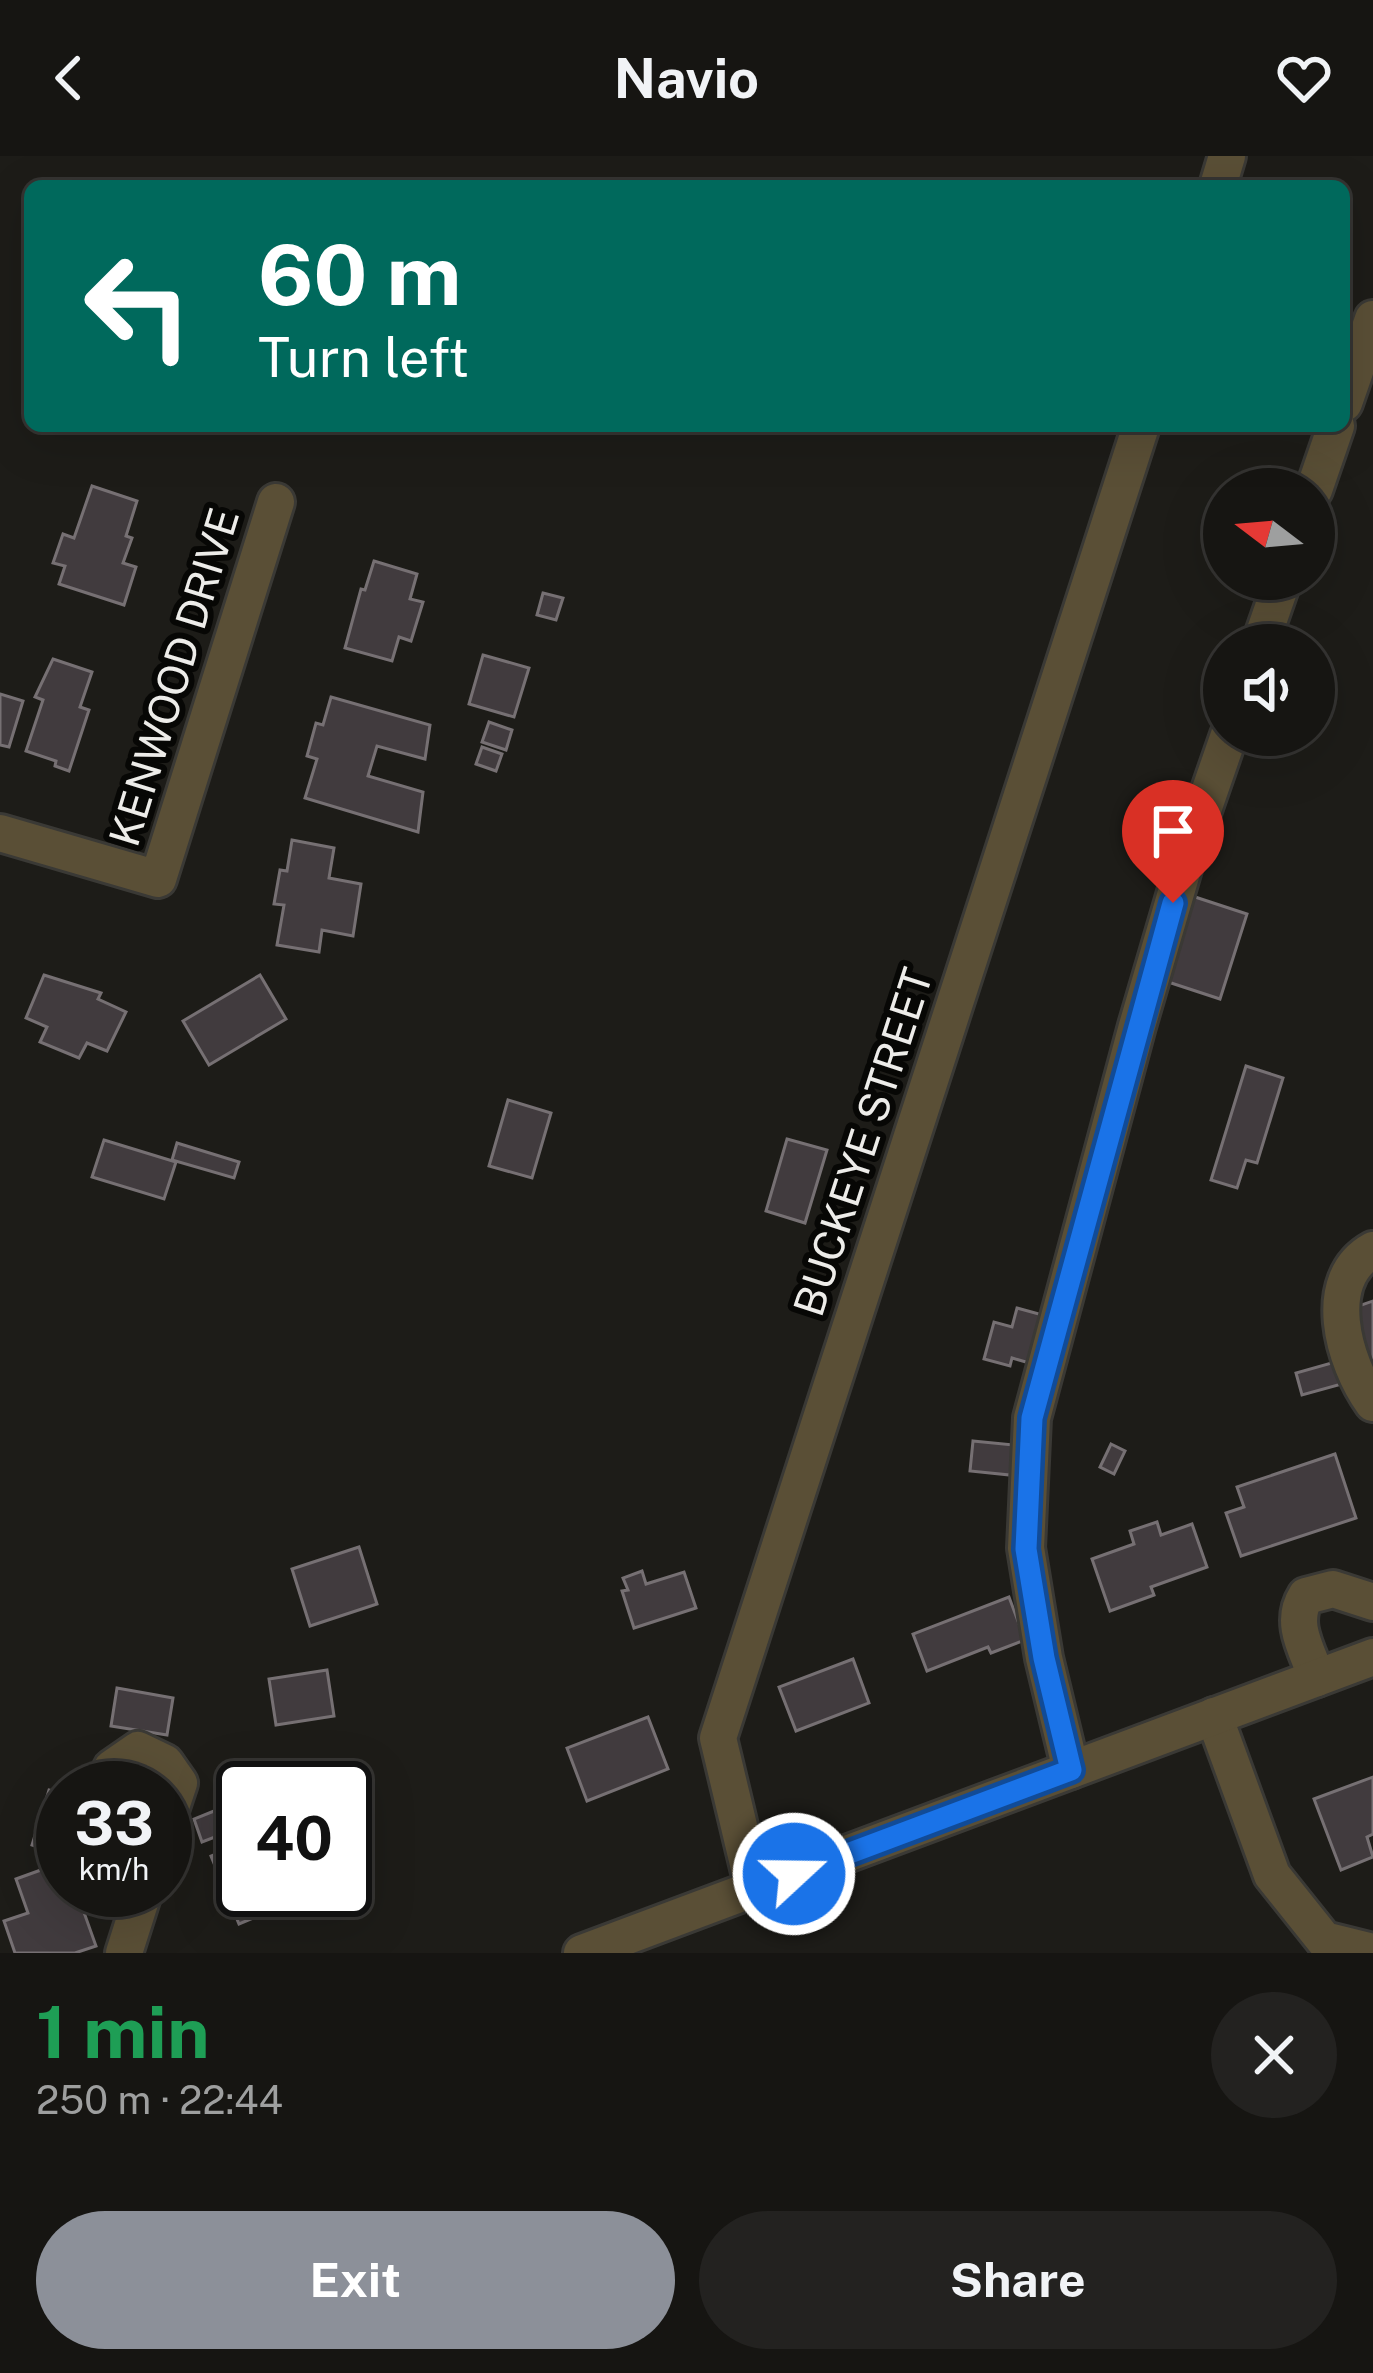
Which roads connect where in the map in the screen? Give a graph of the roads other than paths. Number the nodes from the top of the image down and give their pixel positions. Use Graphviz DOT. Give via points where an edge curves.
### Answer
graph roads {
  1 [pos="1373,320"];
  2 [pos="1350,386"];
  3 [pos="1139,432"];
  4 [pos="1334,432"];
  5 [pos="1322,468"];
  6 [pos="276,502"];
  7 [pos="1222,756"];
  8 [pos="0,833"];
  9 [pos="1373,1250"];
  10 [pos="1373,1402"];
  11 [pos="1373,1602"];
  12 [pos="1373,1657"];
  13 [pos="1317,1678"];
  14 [pos="1214,1716"];
  15 [pos="122,1761"];
  16 [pos="161,1761"];
  17 [pos="1071,1770"];
  18 [pos="754,1889"];
  19 [pos="135,1917"];
  20 [pos="1373,1952"];
  21 [pos="124,1953"];
  22 [pos="582,1953"];
  1 -- 2 [label="street"];
  3 -- 18 [label="street, BUCKEYE STREET" via="718,1738"];
  4 -- 5 [label="street"];
  6 -- 8 [label="street, KENWOOD DRIVE" via="158,879"];
  7 -- 17 [label="street" via="1137,1026 1032,1418 1026,1549"];
  9 -- 10 [label="street" via="1352,1264 1341,1311 1357,1376"];
  11 -- 13 [label="street" via="1333,1589 1306,1596 1297,1625"];
  12 -- 13 [label="street"];
  13 -- 14 [label="street"];
  14 -- 17 [label="street"];
  14 -- 20 [label="street" via="1272,1875 1324,1940"];
  15 -- 16 [label="street" via="138,1750"];
  17 -- 18 [label="street"];
  18 -- 22 [label="street"];
  19 -- 21 [label="street"];
}
